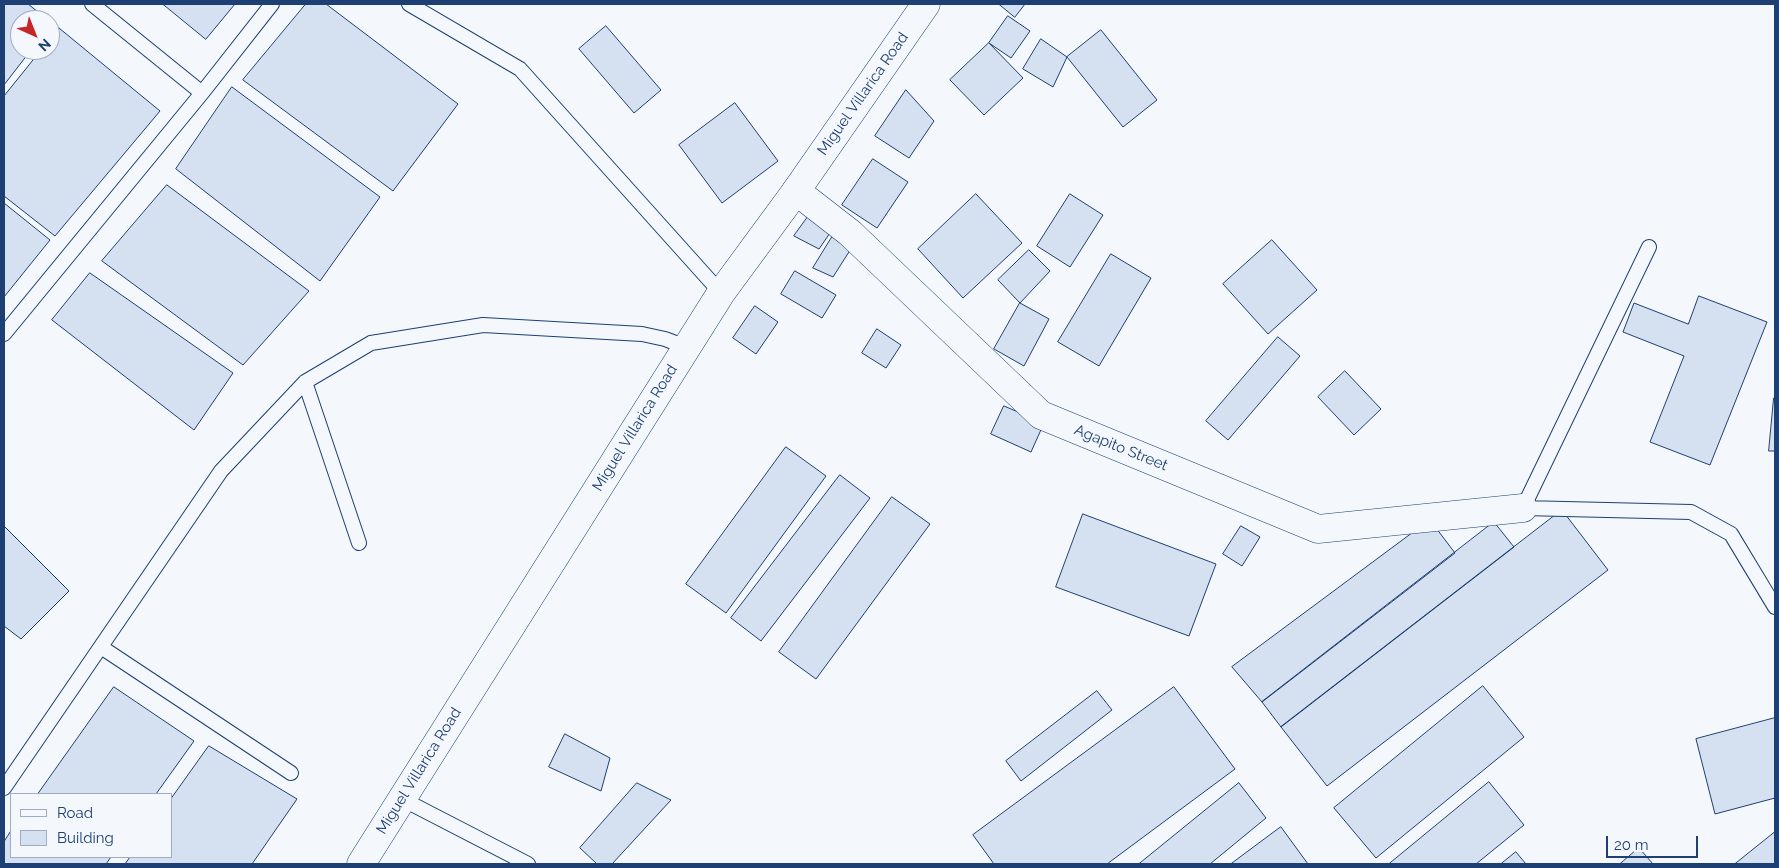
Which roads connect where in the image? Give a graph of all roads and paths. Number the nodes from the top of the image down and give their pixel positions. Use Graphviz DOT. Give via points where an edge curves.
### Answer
graph roads {
  1 [pos="92,4"];
  2 [pos="272,4"];
  3 [pos="410,4"];
  4 [pos="926,4"];
  5 [pos="202,93"];
  6 [pos="796,191"];
  7 [pos="1648,248"];
  8 [pos="721,293"];
  9 [pos="4,334"];
  10 [pos="686,347"];
  11 [pos="305,382"];
  12 [pos="1523,508"];
  13 [pos="359,543"];
  14 [pos="1775,607"];
  15 [pos="101,646"];
  16 [pos="291,772"];
  17 [pos="4,788"];
  18 [pos="402,799"];
  19 [pos="361,864"];
  20 [pos="528,864"];
  1 -- 5 [label="lane"];
  2 -- 5 [label="lane"];
  3 -- 8 [label="lane" via="520,69"];
  4 -- 6 [label="main road, Miguel Villarica Road"];
  5 -- 9 [label="lane"];
  6 -- 8 [label="main road, Miguel Villarica Road"];
  6 -- 12 [label="main road, Agapito Street" via="850,233 1040,415 1318,529"];
  7 -- 12 [label="lane"];
  8 -- 10 [label="main road, Miguel Villarica Road"];
  10 -- 11 [label="lane" via="642,334 483,325 370,343"];
  10 -- 18 [label="main road, Miguel Villarica Road"];
  11 -- 13 [label="lane"];
  11 -- 15 [label="lane" via="221,471"];
  12 -- 14 [label="lane" via="1691,512 1731,534"];
  15 -- 16 [label="lane"];
  15 -- 17 [label="lane"];
  18 -- 19 [label="main road, Miguel Villarica Road"];
  18 -- 20 [label="lane"];
}
